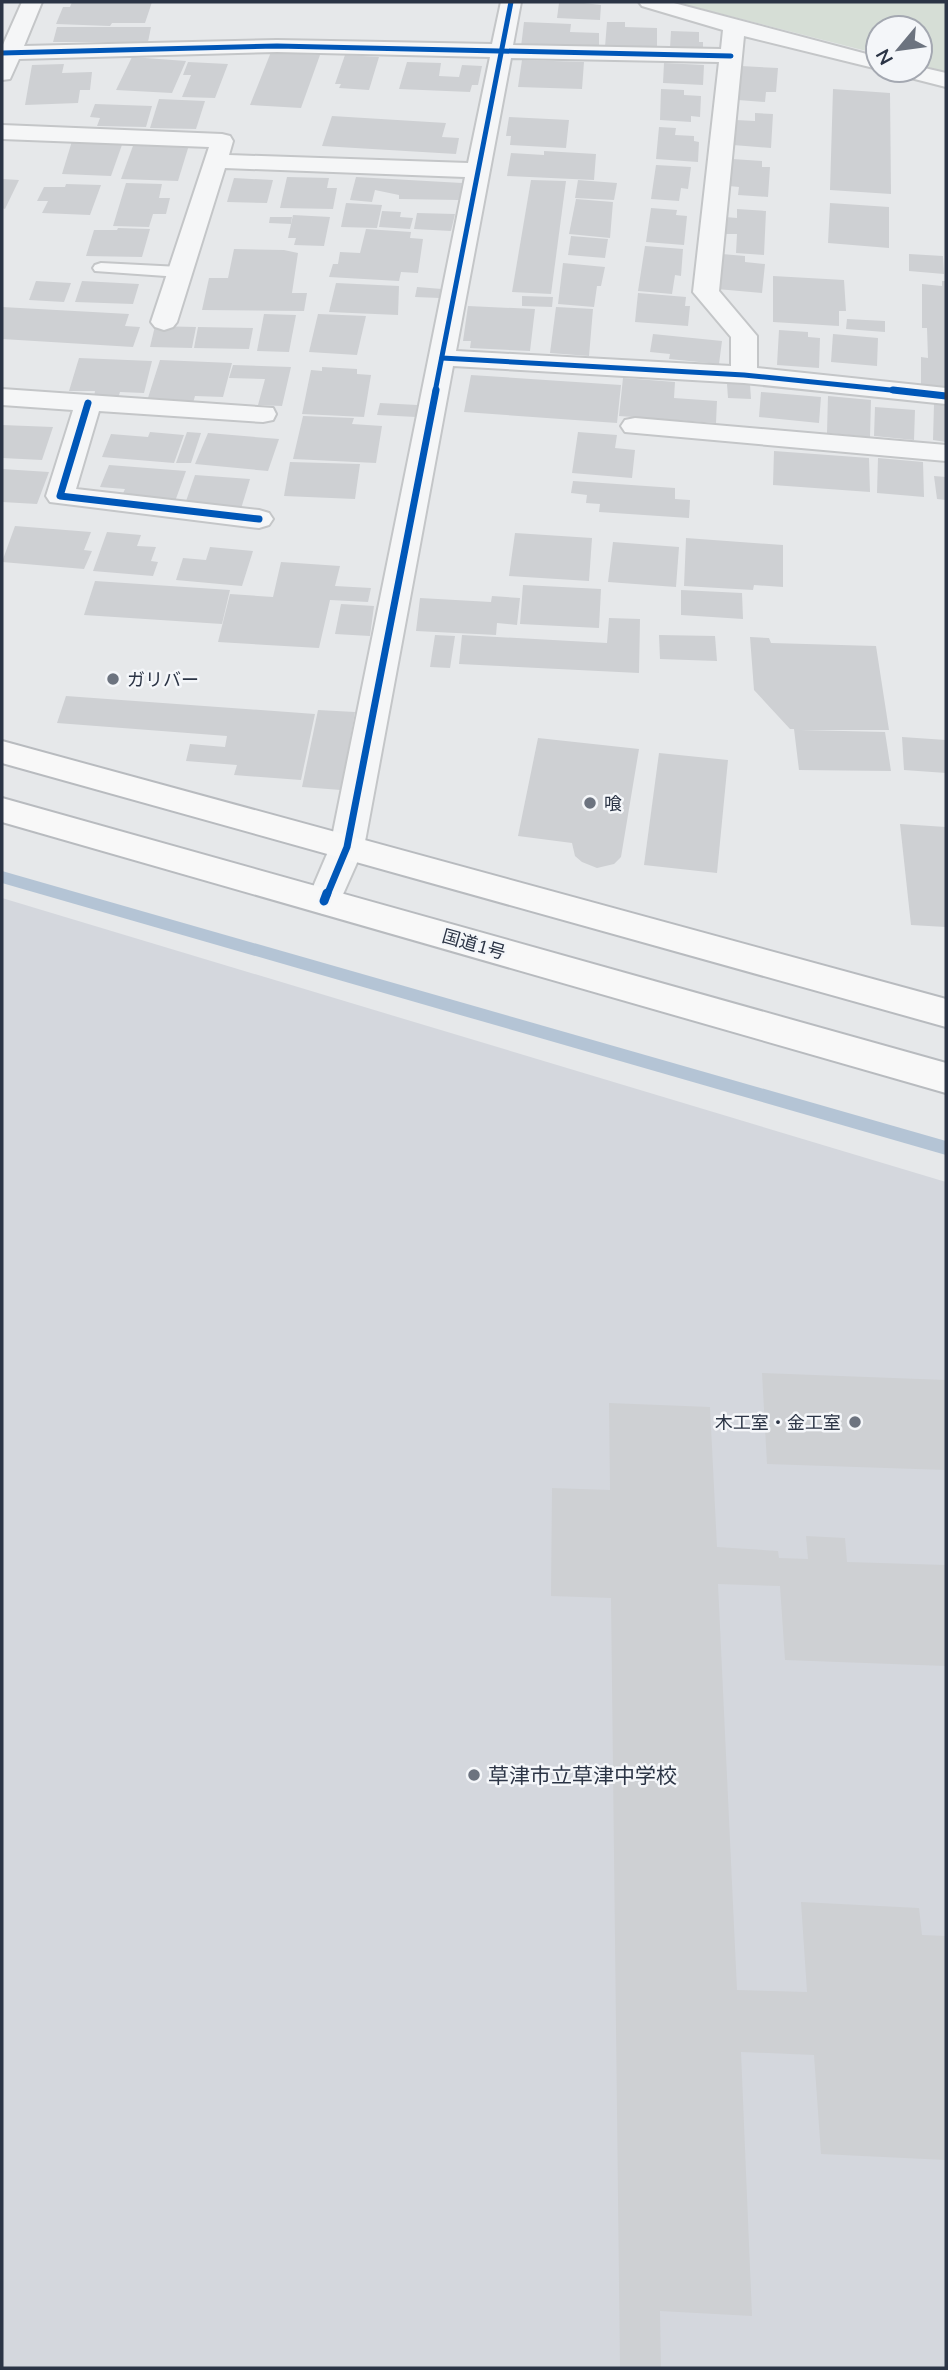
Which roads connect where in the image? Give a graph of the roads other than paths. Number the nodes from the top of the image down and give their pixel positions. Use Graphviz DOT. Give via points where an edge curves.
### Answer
graph roads {
  1 [pos="32,2"];
  2 [pos="511,2"];
  3 [pos="649,2"];
  4 [pos="734,27"];
  5 [pos="502,50"];
  6 [pos="6,53"];
  7 [pos="732,57"];
  8 [pos="864,60"];
  9 [pos="2,75"];
  10 [pos="2,132"];
  11 [pos="216,161"];
  12 [pos="478,170"];
  13 [pos="101,268"];
  14 [pos="180,272"];
  15 [pos="164,322"];
  16 [pos="442,358"];
  17 [pos="744,375"];
  18 [pos="946,396"];
  19 [pos="2,397"];
  20 [pos="88,403"];
  21 [pos="263,414"];
  22 [pos="635,426"];
  23 [pos="946,453"];
  24 [pos="259,519"];
  25 [pos="2,752"];
  26 [pos="2,810"];
  27 [pos="347,847"];
  28 [pos="324,901"];
  29 [pos="946,1013"];
  30 [pos="946,1078"];
  1 -- 6 [label="street"];
  2 -- 5 [label="street"];
  3 -- 4 [label="street"];
  4 -- 7 [label="street"];
  4 -- 8 [label="street"];
  5 -- 6 [label="street" via="278,46"];
  5 -- 7 [label="street"];
  5 -- 12 [label="street"];
  6 -- 9 [label="street"];
  7 -- 17 [label="street" via="706,292 744,336"];
  10 -- 11 [label="street" via="222,141"];
  11 -- 12 [label="street"];
  11 -- 14 [label="street"];
  12 -- 16 [label="street"];
  13 -- 14 [label="lane"];
  14 -- 15 [label="street"];
  16 -- 17 [label="street"];
  16 -- 27 [label="street"];
  17 -- 18 [label="street"];
  19 -- 20 [label="street"];
  20 -- 21 [label="street"];
  20 -- 24 [label="street" via="60,496"];
  22 -- 23 [label="street"];
  25 -- 27 [label="highway"];
  26 -- 28 [label="highway, 国道1号"];
  27 -- 28 [label="street"];
  27 -- 29 [label="highway"];
  28 -- 30 [label="highway, 国道1号"];
}
